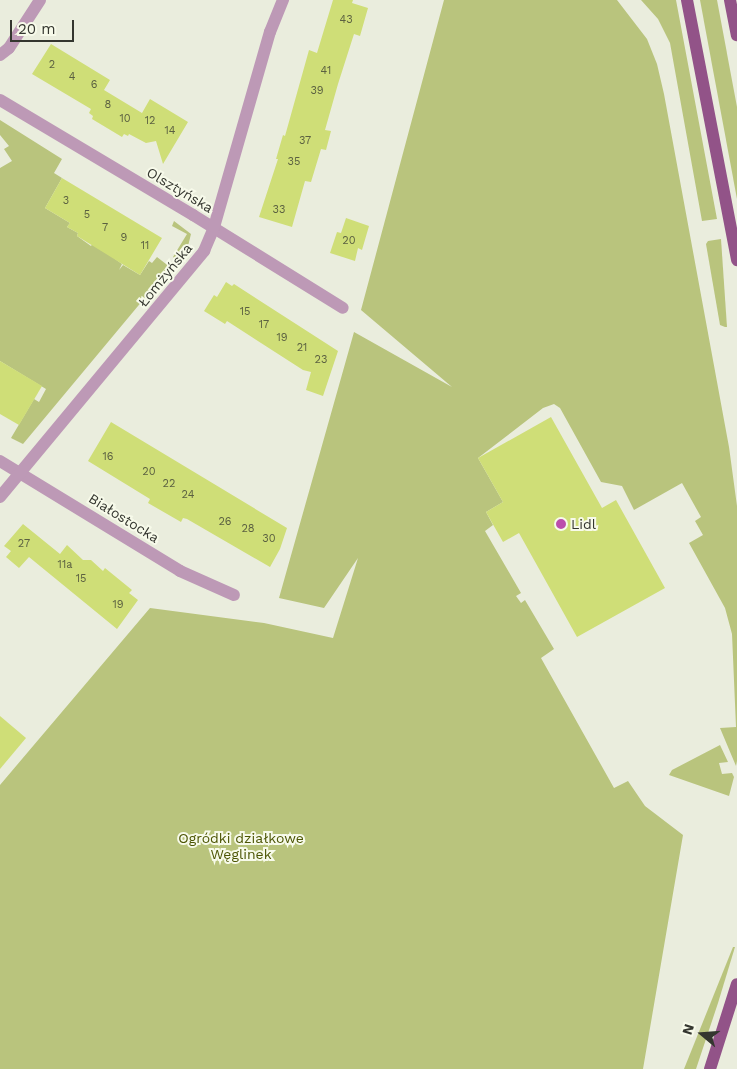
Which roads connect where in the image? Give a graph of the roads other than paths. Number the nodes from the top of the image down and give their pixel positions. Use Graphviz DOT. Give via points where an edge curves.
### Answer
graph roads {
  1 [pos="40,0"];
  2 [pos="283,0"];
  3 [pos="688,0"];
  4 [pos="730,0"];
  5 [pos="737,35"];
  6 [pos="0,55"];
  7 [pos="0,100"];
  8 [pos="214,228"];
  9 [pos="737,260"];
  10 [pos="343,308"];
  11 [pos="0,461"];
  12 [pos="21,474"];
  13 [pos="0,497"];
  14 [pos="234,595"];
  15 [pos="737,984"];
  16 [pos="710,1069"];
  1 -- 6 [label="street" via="9,48"];
  2 -- 8 [label="street, Łomżyńska" via="270,32"];
  3 -- 9 [label="main road"];
  4 -- 5 [label="main road"];
  7 -- 8 [label="street, Olsztyńska"];
  8 -- 10 [label="street, Olsztyńska"];
  8 -- 12 [label="street, Łomżyńska" via="198,260"];
  11 -- 12 [label="street, Białostocka"];
  12 -- 13 [label="street, Łomżyńska"];
  12 -- 14 [label="street, Białostocka" via="180,571"];
  15 -- 16 [label="main road"];
}
